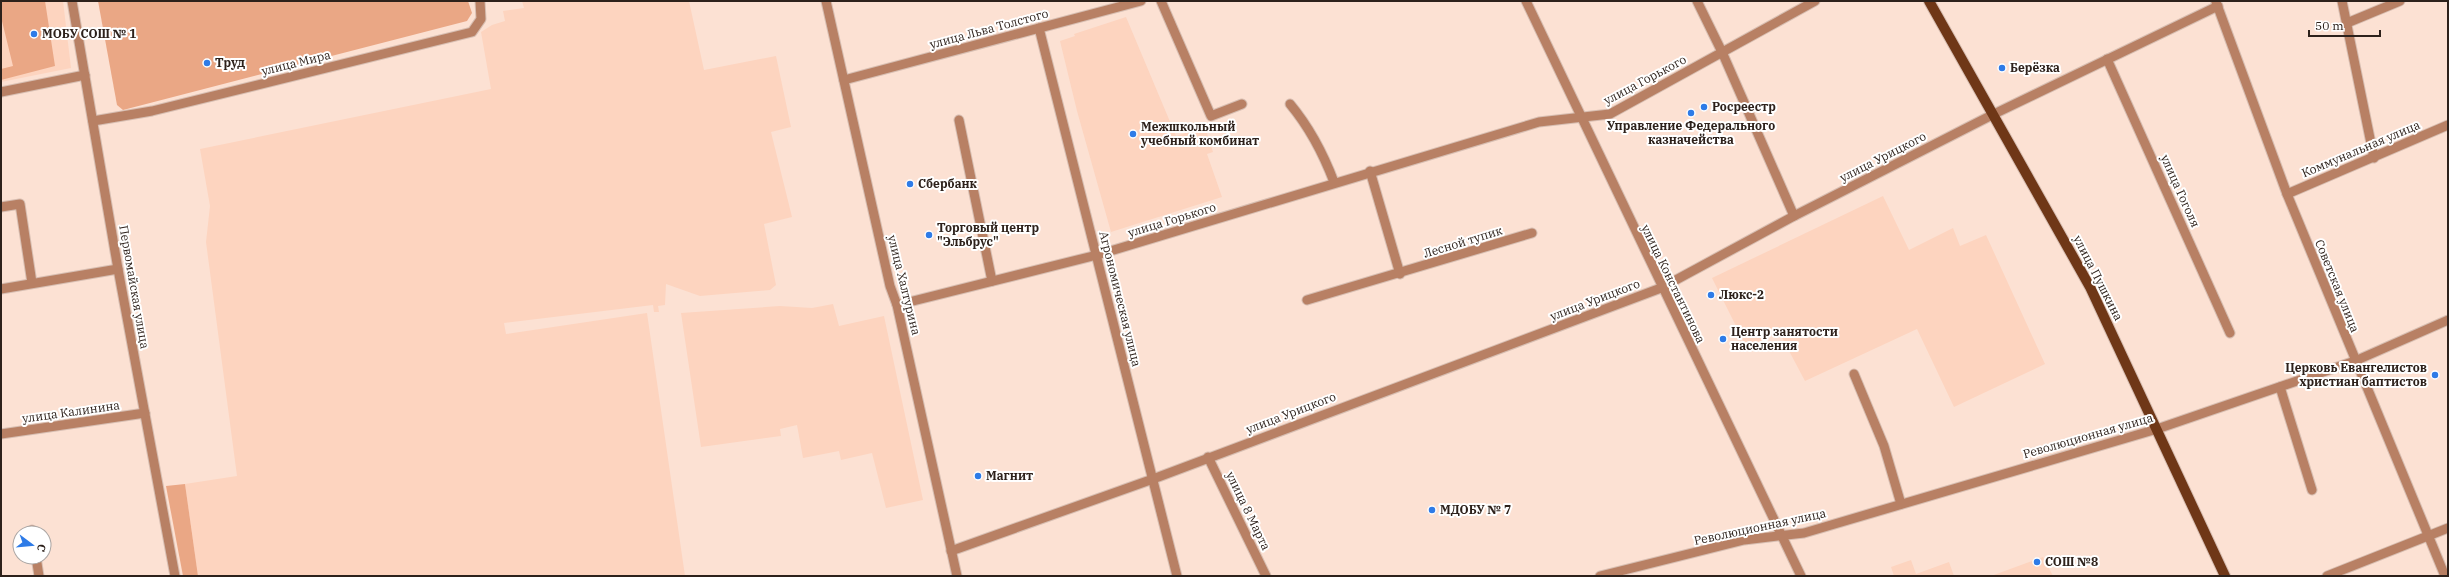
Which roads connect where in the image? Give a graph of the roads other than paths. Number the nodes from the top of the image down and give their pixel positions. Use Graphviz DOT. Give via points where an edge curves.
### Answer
graph roads {
  1 [pos="72,1"];
  2 [pos="480,1"];
  3 [pos="1141,1"];
  4 [pos="1161,1"];
  5 [pos="1526,1"];
  6 [pos="1697,1"];
  7 [pos="1816,1"];
  8 [pos="1929,1"];
  9 [pos="2342,1"];
  10 [pos="2400,1"];
  11 [pos="829,2"];
  12 [pos="2217,4"];
  13 [pos="2346,23"];
  14 [pos="1039,28"];
  15 [pos="1722,52"];
  16 [pos="2107,59"];
  17 [pos="85,75"];
  18 [pos="844,80"];
  19 [pos="1,92"];
  20 [pos="1242,104"];
  21 [pos="1290,104"];
  22 [pos="1994,114"];
  23 [pos="1579,116"];
  24 [pos="959,120"];
  25 [pos="93,121"];
  26 [pos="2447,128"];
  27 [pos="2374,158"];
  28 [pos="1370,171"];
  29 [pos="1334,182"];
  30 [pos="2287,194"];
  31 [pos="1,207"];
  32 [pos="1794,216"];
  33 [pos="1532,233"];
  34 [pos="1097,255"];
  35 [pos="118,269"];
  36 [pos="1400,274"];
  37 [pos="992,281"];
  38 [pos="32,283"];
  39 [pos="1661,288"];
  40 [pos="1,289"];
  41 [pos="1307,300"];
  42 [pos="898,305"];
  43 [pos="2448,320"];
  44 [pos="2230,333"];
  45 [pos="2355,360"];
  46 [pos="1854,374"];
  47 [pos="2280,387"];
  48 [pos="145,413"];
  49 [pos="2157,429"];
  50 [pos="1,434"];
  51 [pos="1208,457"];
  52 [pos="1153,479"];
  53 [pos="2312,490"];
  54 [pos="1901,504"];
  55 [pos="2448,528"];
  56 [pos="1780,535"];
  57 [pos="2428,535"];
  58 [pos="951,551"];
  59 [pos="37,565"];
  60 [pos="1616,574"];
  61 [pos="39,576"];
  62 [pos="175,576"];
  63 [pos="957,576"];
  64 [pos="1177,576"];
  65 [pos="1266,576"];
  66 [pos="1600,576"];
  67 [pos="1801,576"];
  68 [pos="2225,576"];
  69 [pos="2326,576"];
  70 [pos="2445,576"];
  1 -- 17 [label="street, Первомайская улица"];
  2 -- 25 [label="street, улица Мира" via="481,19 472,32 152,110"];
  3 -- 14 [label="street, улица Льва Толстого"];
  4 -- 20 [label="street" via="1211,116"];
  5 -- 23 [label="street, улица Константинова"];
  6 -- 15 [label="street"];
  7 -- 15 [label="street, улица Горького"];
  8 -- 22 [label="main road, улица Пушкина"];
  9 -- 13 [label="street"];
  10 -- 13 [label="street"];
  11 -- 18 [label="street, улица Халтурина"];
  12 -- 16 [label="street, улица Урицкого"];
  12 -- 30 [label="street, Советская улица"];
  13 -- 27 [label="street"];
  14 -- 18 [label="street, улица Льва Толстого"];
  14 -- 34 [label="street, Агрономическая улица"];
  15 -- 23 [label="street, улица Горького" via="1610,114"];
  15 -- 32 [label="street"];
  16 -- 22 [label="street, улица Урицкого"];
  16 -- 44 [label="street, улица Гоголя"];
  17 -- 19 [label="street"];
  17 -- 25 [label="street, Первомайская улица"];
  18 -- 42 [label="street, улица Халтурина" via="888,279"];
  21 -- 29 [label="street" via="1321,148"];
  22 -- 32 [label="street, улица Урицкого"];
  22 -- 49 [label="main road, улица Пушкина" via="2090,287"];
  23 -- 28 [label="street, улица Горького" via="1538,122"];
  23 -- 39 [label="street, улица Константинова"];
  24 -- 37 [label="street"];
  25 -- 35 [label="street, Первомайская улица"];
  26 -- 27 [label="street, Коммунальная улица"];
  27 -- 30 [label="street, Коммунальная улица"];
  28 -- 29 [label="street, улица Горького"];
  28 -- 36 [label="street"];
  29 -- 34 [label="street, улица Горького"];
  30 -- 45 [label="street, Советская улица"];
  31 -- 38 [label="street" via="20,204"];
  32 -- 39 [label="street, улица Урицкого"];
  33 -- 36 [label="street, Лесной тупик"];
  34 -- 37 [label="street, улица Горького"];
  34 -- 52 [label="street, Агрономическая улица"];
  35 -- 38 [label="street"];
  35 -- 48 [label="street, Первомайская улица"];
  36 -- 41 [label="street, Лесной тупик"];
  37 -- 42 [label="street, улица Горького"];
  38 -- 40 [label="street"];
  39 -- 51 [label="street, улица Урицкого"];
  39 -- 56 [label="street, улица Константинова"];
  42 -- 58 [label="street, улица Халтурина"];
  43 -- 45 [label="street, Революционная улица"];
  45 -- 47 [label="street, Революционная улица"];
  45 -- 57 [label="street, Советская улица"];
  46 -- 54 [label="street" via="1884,446"];
  47 -- 49 [label="street, Революционная улица"];
  47 -- 53 [label="street"];
  48 -- 50 [label="street, улица Калинина"];
  48 -- 62 [label="street, Первомайская улица"];
  49 -- 54 [label="street, Революционная улица"];
  49 -- 68 [label="main road, улица Пушкина"];
  51 -- 52 [label="street, улица Урицкого"];
  51 -- 65 [label="street, улица 8 Марта"];
  52 -- 58 [label="street, улица Урицкого"];
  52 -- 64 [label="street, Агрономическая улица"];
  54 -- 56 [label="street, Революционная улица" via="1804,533"];
  55 -- 57 [label="street"];
  56 -- 60 [label="street, Революционная улица" via="1744,540"];
  56 -- 67 [label="street, улица Константинова"];
  57 -- 69 [label="street"];
  57 -- 70 [label="street, Советская улица"];
  58 -- 63 [label="street, улица Халтурина"];
  59 -- 61 [label="street"];
  60 -- 66 [label="street, Революционная улица"];
}
